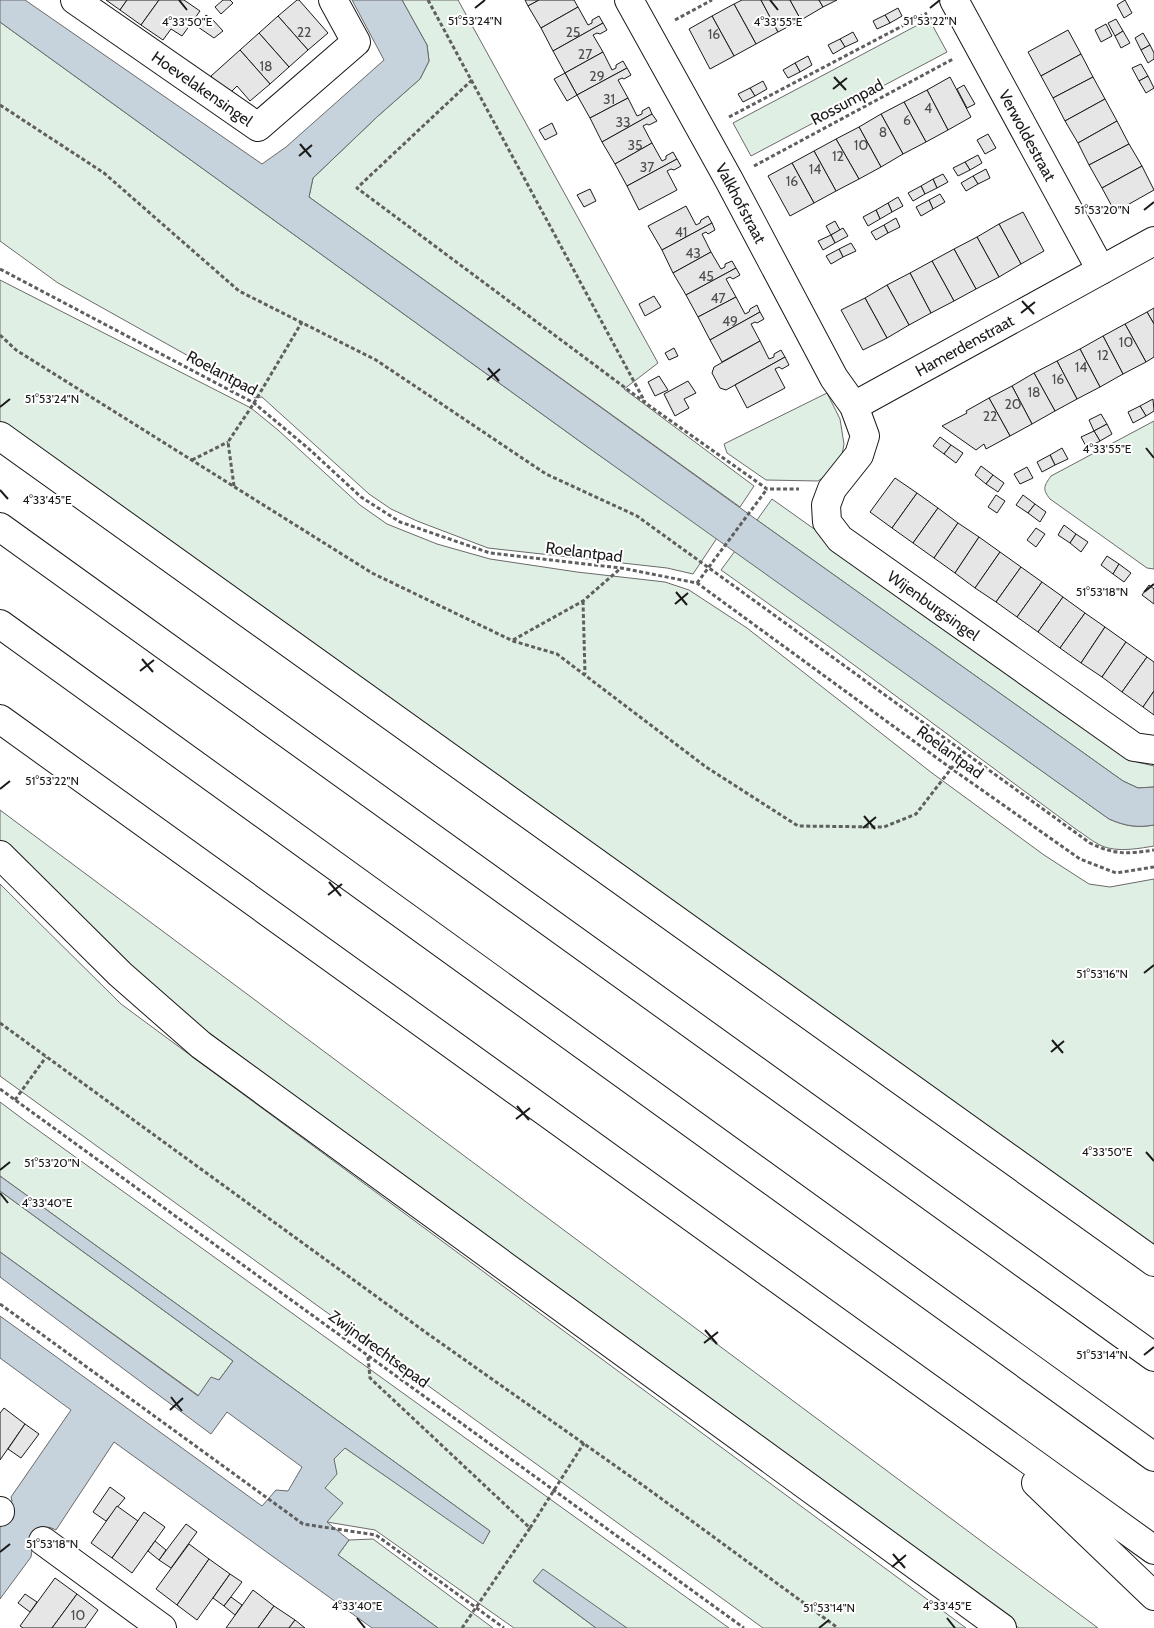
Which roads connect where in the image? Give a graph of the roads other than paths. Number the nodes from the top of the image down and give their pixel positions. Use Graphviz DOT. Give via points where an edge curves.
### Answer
graph roads {
  1 [pos="75,0"];
  2 [pos="332,0"];
  3 [pos="629,0"];
  4 [pos="944,5"];
  5 [pos="1154,241"];
  6 [pos="1101,270"];
  7 [pos="854,406"];
  8 [pos="0,436"];
  9 [pos="0,527"];
  10 [pos="0,624"];
  11 [pos="0,719"];
  12 [pos="1154,750"];
  13 [pos="0,855"];
  14 [pos="1154,1262"];
  15 [pos="1154,1357"];
  16 [pos="965,1414"];
  17 [pos="1154,1457"];
  18 [pos="43,1541"];
  19 [pos="1154,1550"];
  20 [pos="1154,1596"];
  21 [pos="162,1628"];
  22 [pos="1002,1628"];
  1 -- 2 [label="main road, Hoevelakensingel" via="258,127 356,42"];
  3 -- 7 [label="main road, Valkhofstraat" via="834,378"];
  4 -- 6 [label="main road, Verwoldestraat" via="978,45"];
  5 -- 6 [label="main road, Hamerdenstraat"];
  6 -- 7 [label="main road, Hamerdenstraat"];
  7 -- 12 [label="main road, Wijenburgsingel" via="865,436 858,455 832,489 826,505 827,522 840,539 1134,747"];
  8 -- 14 [label="main road"];
  9 -- 15 [label="main road"];
  10 -- 17 [label="main road"];
  11 -- 16 [label="main road"];
  13 -- 22 [label="main road" via="120,974 201,1045"];
  16 -- 19 [label="main road"];
  16 -- 20 [label="main road"];
  18 -- 21 [label="main road"];
}
